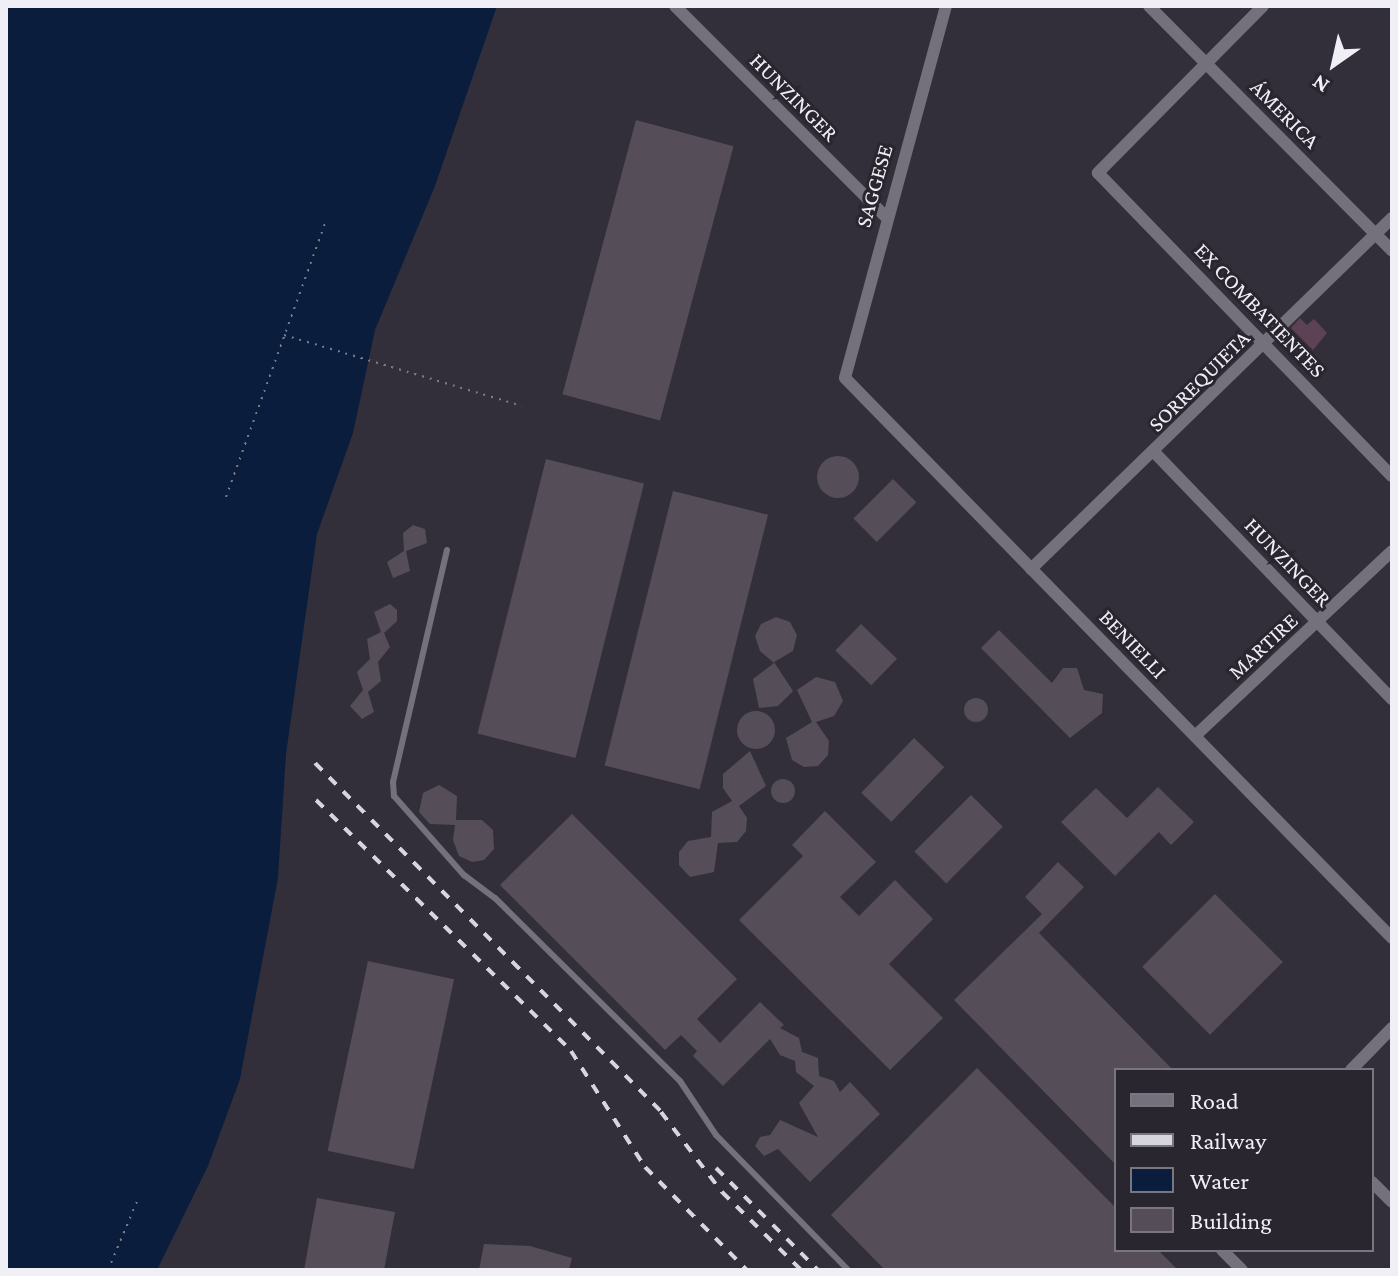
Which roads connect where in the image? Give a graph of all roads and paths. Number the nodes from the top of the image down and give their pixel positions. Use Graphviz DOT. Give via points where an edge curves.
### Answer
graph roads {
  1 [pos="675,6"];
  2 [pos="946,6"];
  3 [pos="1149,6"];
  4 [pos="1263,6"];
  5 [pos="1207,64"];
  6 [pos="885,216"];
  7 [pos="1392,218"];
  8 [pos="326,221"];
  9 [pos="1375,234"];
  10 [pos="1392,251"];
  11 [pos="283,335"];
  12 [pos="1265,343"];
  13 [pos="845,378"];
  14 [pos="522,406"];
  15 [pos="1155,453"];
  16 [pos="1392,476"];
  17 [pos="226,497"];
  18 [pos="447,550"];
  19 [pos="1392,551"];
  20 [pos="1031,569"];
  21 [pos="1319,622"];
  22 [pos="1392,699"];
  23 [pos="1195,736"];
  24 [pos="1392,938"];
  25 [pos="1392,1028"];
  26 [pos="1353,1068"];
  27 [pos="1374,1184"];
  28 [pos="138,1199"];
  29 [pos="1392,1202"];
  30 [pos="1224,1252"];
  31 [pos="108,1270"];
  32 [pos="848,1270"];
  33 [pos="1242,1270"];
  1 -- 6 [label="street, HUNZINGER"];
  2 -- 6 [label="street, SAGGESE"];
  3 -- 5 [label="street, ÁMERICA"];
  4 -- 5 [label="street"];
  5 -- 9 [label="street, ÁMERICA"];
  5 -- 12 [label="street, EX COMBATIENTES" via="1098,173"];
  6 -- 13 [label="street, SAGGESE"];
  7 -- 9 [label="street, SORREQUIETA"];
  8 -- 11 [label="path"];
  9 -- 10 [label="street, ÁMERICA"];
  9 -- 12 [label="street, SORREQUIETA"];
  11 -- 14 [label="path"];
  11 -- 17 [label="path"];
  12 -- 15 [label="street, SORREQUIETA"];
  12 -- 16 [label="street, EX COMBATIENTES"];
  13 -- 20 [label="street, BENIELLI"];
  15 -- 20 [label="street, SORREQUIETA"];
  15 -- 21 [label="street, HUNZINGER"];
  18 -- 32 [label="lane" via="394,796 464,875 495,898 680,1081 716,1135"];
  19 -- 21 [label="street, MARTIRE"];
  20 -- 23 [label="street, BENIELLI"];
  21 -- 22 [label="street, HUNZINGER"];
  21 -- 23 [label="street, MARTIRE"];
  23 -- 24 [label="street, BENIELLI"];
  25 -- 26 [label="street"];
  27 -- 29 [label="street"];
  28 -- 31 [label="path"];
  30 -- 33 [label="street"];
}
